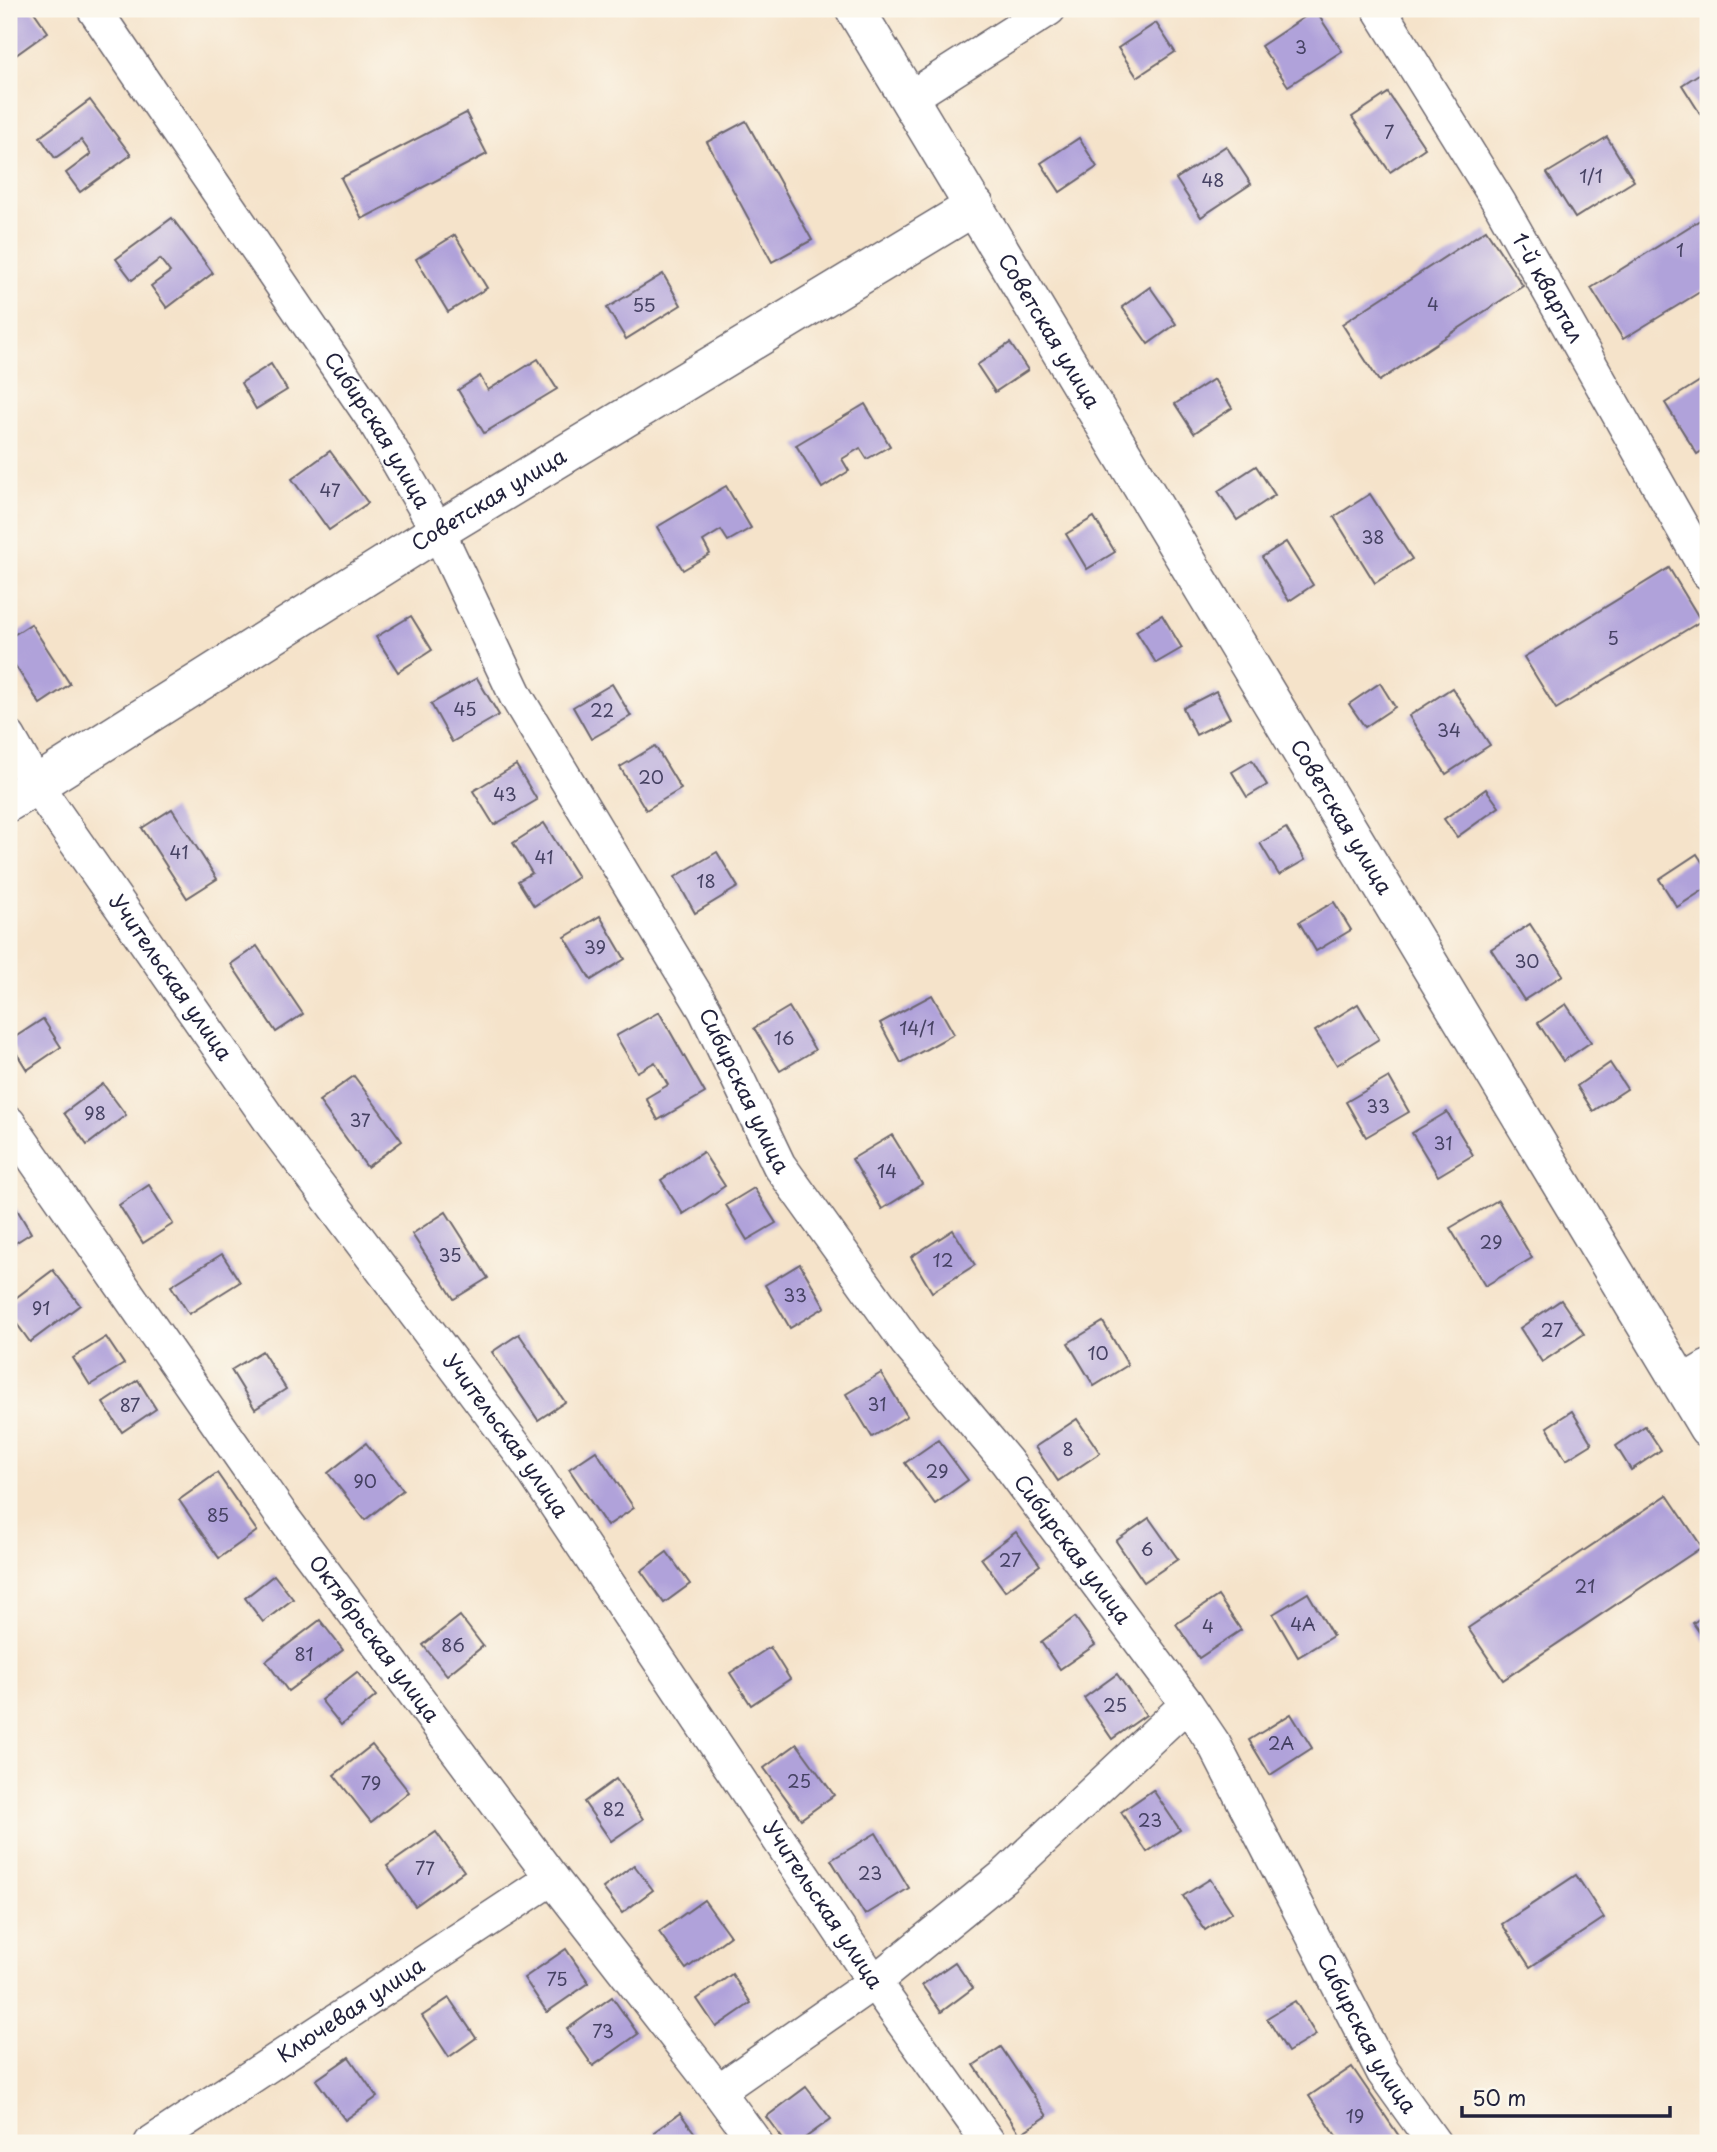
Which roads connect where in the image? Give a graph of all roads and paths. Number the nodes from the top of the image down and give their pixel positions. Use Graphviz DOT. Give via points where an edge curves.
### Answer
graph roads {
  1 [pos="94,9"];
  2 [pos="855,9"];
  3 [pos="1049,9"];
  4 [pos="1379,9"];
  5 [pos="908,99"];
  6 [pos="975,206"];
  7 [pos="438,531"];
  8 [pos="1708,573"];
  9 [pos="9,737"];
  10 [pos="22,793"];
  11 [pos="9,1123"];
  12 [pos="1695,1375"];
  13 [pos="1708,1428"];
  14 [pos="1187,1704"];
  15 [pos="552,1878"];
  16 [pos="874,1982"];
  17 [pos="718,2091"];
  18 [pos="151,2143"];
  19 [pos="756,2143"];
  20 [pos="989,2143"];
  21 [pos="1434,2143"];
  1 -- 7 [label="street, Сибирская улица" via="375,422"];
  2 -- 5 [label="main road, Советская улица"];
  3 -- 5 [label="street"];
  4 -- 8 [label="street, 1-й квартал" via="1500,204"];
  5 -- 6 [label="main road, Советская улица"];
  6 -- 7 [label="main road, Советская улица"];
  6 -- 12 [label="main road, Советская улица"];
  7 -- 10 [label="main road, Советская улица"];
  7 -- 14 [label="street, Сибирская улица" via="516,696 705,1010 779,1165 907,1343 1006,1461"];
  9 -- 10 [label="street, Учительская улица"];
  10 -- 16 [label="street, Учительская улица" via="527,1462"];
  11 -- 15 [label="street, Октябрьская улица" via="282,1516"];
  12 -- 13 [label="main road, Советская улица"];
  14 -- 16 [label="street" via="1004,1877"];
  14 -- 21 [label="street, Сибирская улица" via="1214,1744 1383,2072"];
  15 -- 17 [label="street, Октябрьская улица"];
  15 -- 18 [label="street, Ключевая улица"];
  16 -- 17 [label="street"];
  16 -- 20 [label="street, Учительская улица"];
  17 -- 19 [label="street, Октябрьская улица"];
}
